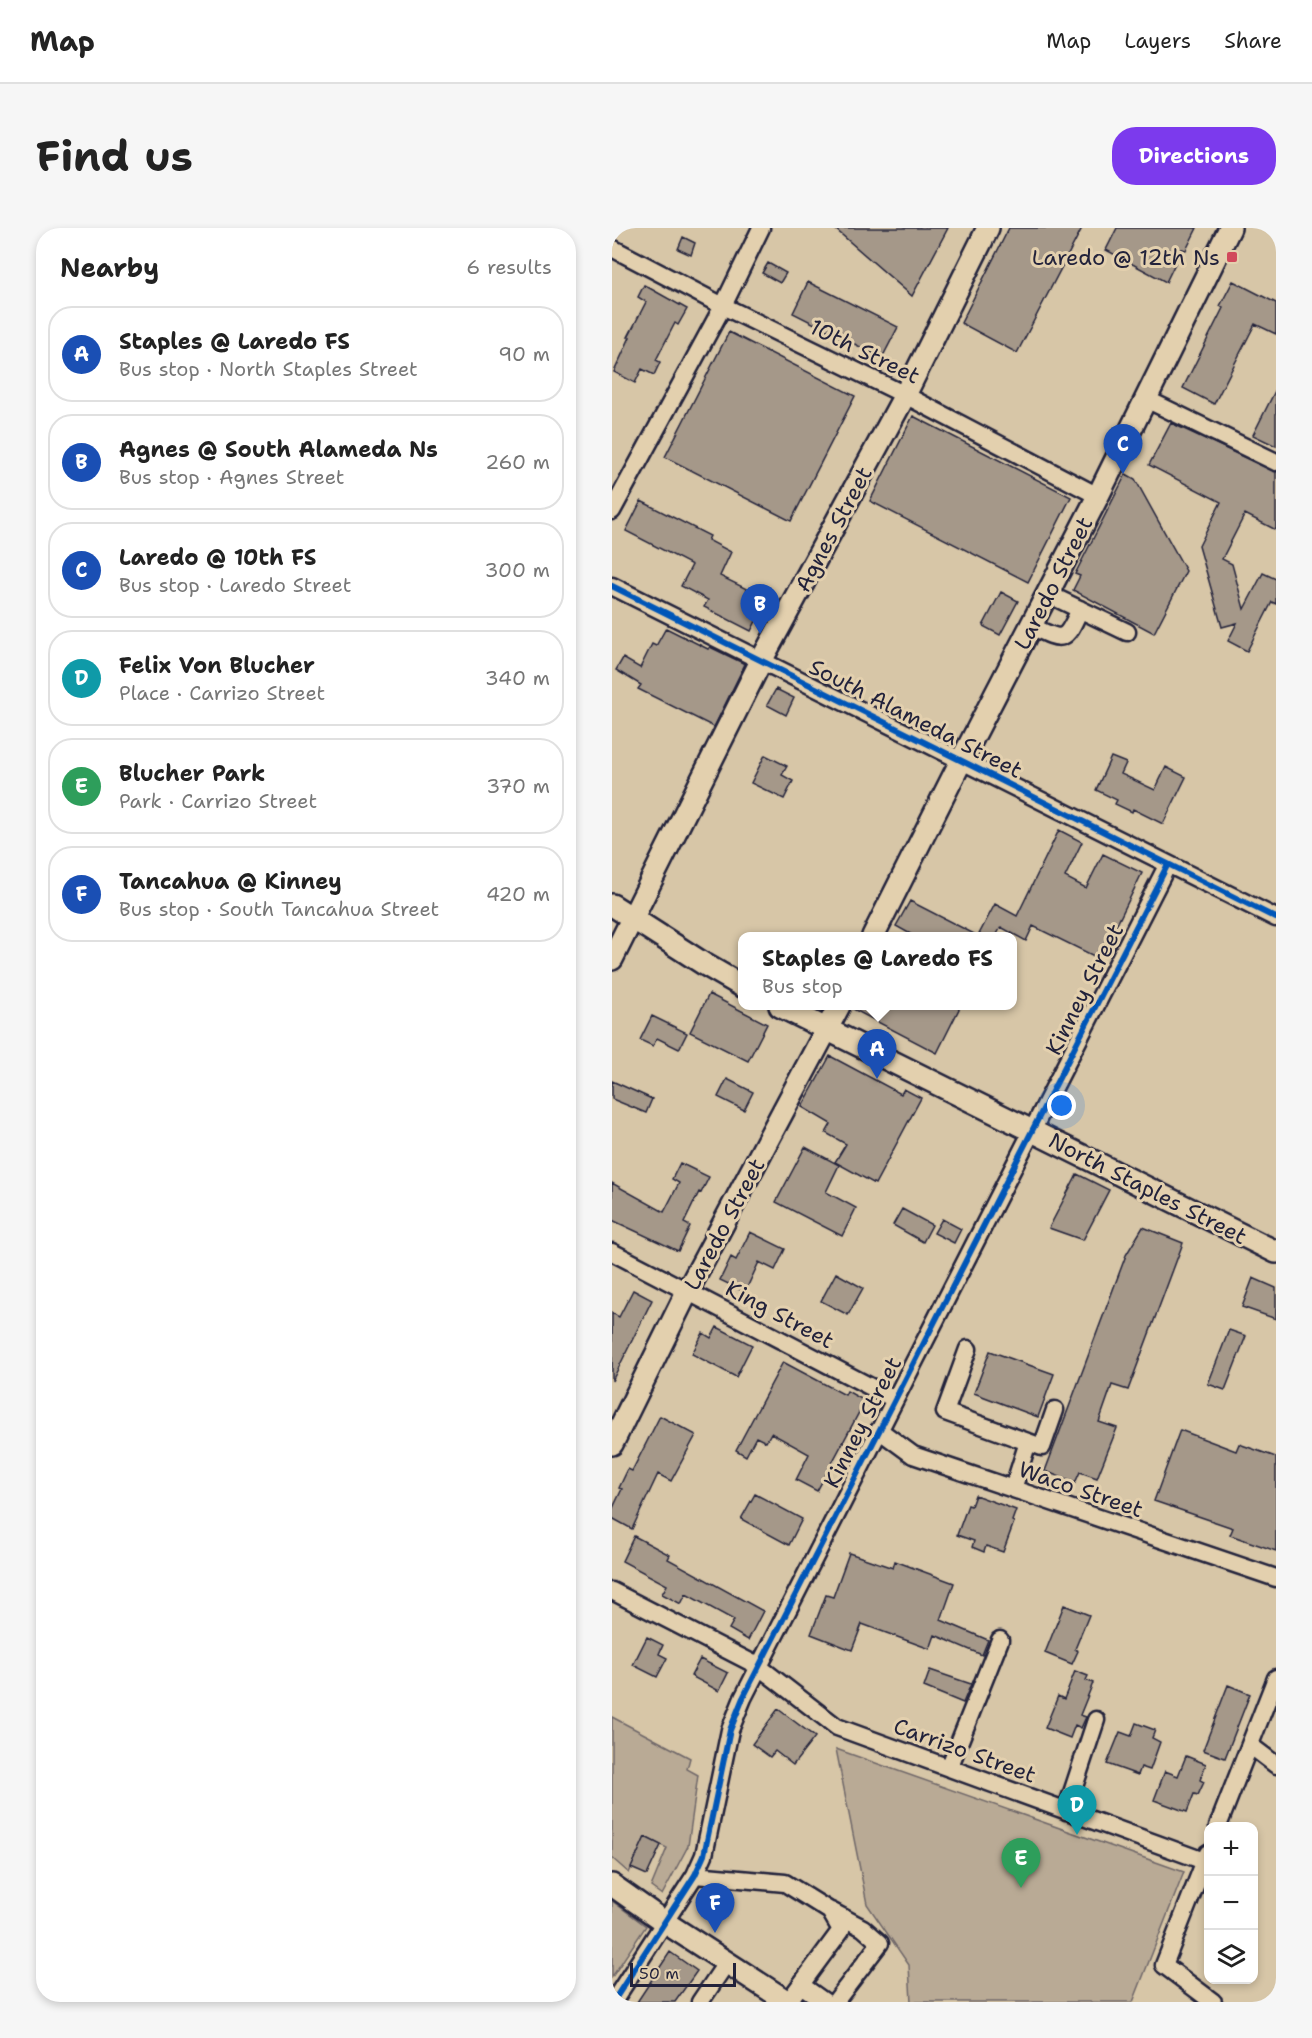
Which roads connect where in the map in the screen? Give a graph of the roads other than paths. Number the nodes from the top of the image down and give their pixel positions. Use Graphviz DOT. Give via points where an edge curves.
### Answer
graph roads {
  1 [pos="761,228"];
  2 [pos="988,228"];
  3 [pos="1230,228"];
  4 [pos="612,248"];
  5 [pos="723,306"];
  6 [pos="905,395"];
  7 [pos="1146,399"];
  8 [pos="1276,462"];
  9 [pos="1098,496"];
  10 [pos="612,511"];
  11 [pos="612,586"];
  12 [pos="1048,594"];
  13 [pos="1080,609"];
  14 [pos="1031,626"];
  15 [pos="1128,632"];
  16 [pos="761,661"];
  17 [pos="961,761"];
  18 [pos="1168,864"];
  19 [pos="612,905"];
  20 [pos="1276,918"];
  21 [pos="632,919"];
  22 [pos="875,932"];
  23 [pos="612,959"];
  24 [pos="738,984"];
  25 [pos="790,1010"];
  26 [pos="836,1010"];
  27 [pos="827,1029"];
  28 [pos="1032,1130"];
  29 [pos="612,1252"];
  30 [pos="1276,1252"];
  31 [pos="688,1290"];
  32 [pos="968,1349"];
  33 [pos="894,1399"];
  34 [pos="1055,1410"];
  35 [pos="879,1430"];
  36 [pos="1028,1442"];
  37 [pos="612,1443"];
  38 [pos="1013,1489"];
  39 [pos="1276,1578"];
  40 [pos="612,1591"];
  41 [pos="1000,1640"];
  42 [pos="758,1666"];
  43 [pos="1276,1678"];
  44 [pos="1096,1720"];
  45 [pos="1251,1746"];
  46 [pos="1276,1765"];
  47 [pos="949,1768"];
  48 [pos="1066,1810"];
  49 [pos="1220,1822"];
  50 [pos="1204,1855"];
  51 [pos="1204,1861"];
  52 [pos="695,1875"];
  53 [pos="614,1885"];
  54 [pos="830,1911"];
  55 [pos="666,1923"];
  56 [pos="727,1962"];
  57 [pos="801,1985"];
  58 [pos="613,2002"];
  59 [pos="700,2002"];
  60 [pos="788,2002"];
  61 [pos="825,2002"];
  62 [pos="835,2002"];
  63 [pos="1213,2002"];
  1 -- 5 [label="street"];
  2 -- 6 [label="main road, Agnes Street"];
  3 -- 7 [label="main road, Laredo Street"];
  4 -- 5 [label="street, 10th Street"];
  5 -- 6 [label="street, 10th Street"];
  5 -- 10 [label="street"];
  6 -- 9 [label="street, 10th Street"];
  6 -- 16 [label="main road, Agnes Street"];
  7 -- 8 [label="street"];
  7 -- 9 [label="main road, Laredo Street"];
  9 -- 12 [label="main road, Laredo Street"];
  11 -- 16 [label="street, South Alameda Street"];
  12 -- 13 [label="street"];
  12 -- 14 [label="main road, Laredo Street"];
  13 -- 14 [label="street" via="1065,637 1058,638"];
  13 -- 15 [label="street"];
  14 -- 17 [label="main road, Laredo Street"];
  16 -- 17 [label="street, South Alameda Street"];
  16 -- 21 [label="main road, Agnes Street"];
  17 -- 18 [label="street, South Alameda Street"];
  17 -- 22 [label="main road, Laredo Street"];
  18 -- 20 [label="street, South Alameda Street"];
  18 -- 28 [label="street, Kinney Street"];
  19 -- 21 [label="main road"];
  21 -- 23 [label="main road, Agnes Street"];
  21 -- 24 [label="main road"];
  25 -- 27 [label="main road, North Staples Street"];
  26 -- 27 [label="main road, Laredo Street"];
  27 -- 28 [label="main road, North Staples Street"];
  27 -- 31 [label="main road, Laredo Street"];
  28 -- 30 [label="main road, North Staples Street"];
  28 -- 33 [label="street, Kinney Street"];
  29 -- 31 [label="street, King Street"];
  31 -- 33 [label="street, King Street"];
  31 -- 37 [label="main road, Laredo Street"];
  32 -- 36 [label="street" via="945,1412"];
  33 -- 35 [label="street, Kinney Street"];
  34 -- 36 [label="street" via="1042,1447"];
  35 -- 38 [label="street, Waco Street" via="913,1455"];
  35 -- 42 [label="street, Kinney Street"];
  36 -- 38 [label="street"];
  38 -- 39 [label="street, Waco Street"];
  40 -- 42 [label="street, Carrizo Street"];
  41 -- 47 [label="street"];
  42 -- 47 [label="street, Carrizo Street" via="837,1727"];
  42 -- 52 [label="street, Kinney Street" via="730,1730 704,1855"];
  43 -- 45 [label="street"];
  44 -- 48 [label="street"];
  45 -- 46 [label="street"];
  45 -- 49 [label="street"];
  47 -- 48 [label="street, Carrizo Street"];
  48 -- 50 [label="street, Carrizo Street"];
  51 -- 63 [label="street" via="1164,1965"];
  52 -- 54 [label="street" via="785,1883"];
  52 -- 55 [label="street, Kinney Street"];
  53 -- 55 [label="main road"];
  54 -- 57 [label="street" via="841,1929"];
  54 -- 62 [label="street" via="863,1928 880,1943"];
  55 -- 56 [label="main road"];
  55 -- 58 [label="street, Kinney Street"];
  56 -- 59 [label="street"];
  56 -- 60 [label="main road"];
  57 -- 60 [label="street"];
  57 -- 61 [label="street"];
}
